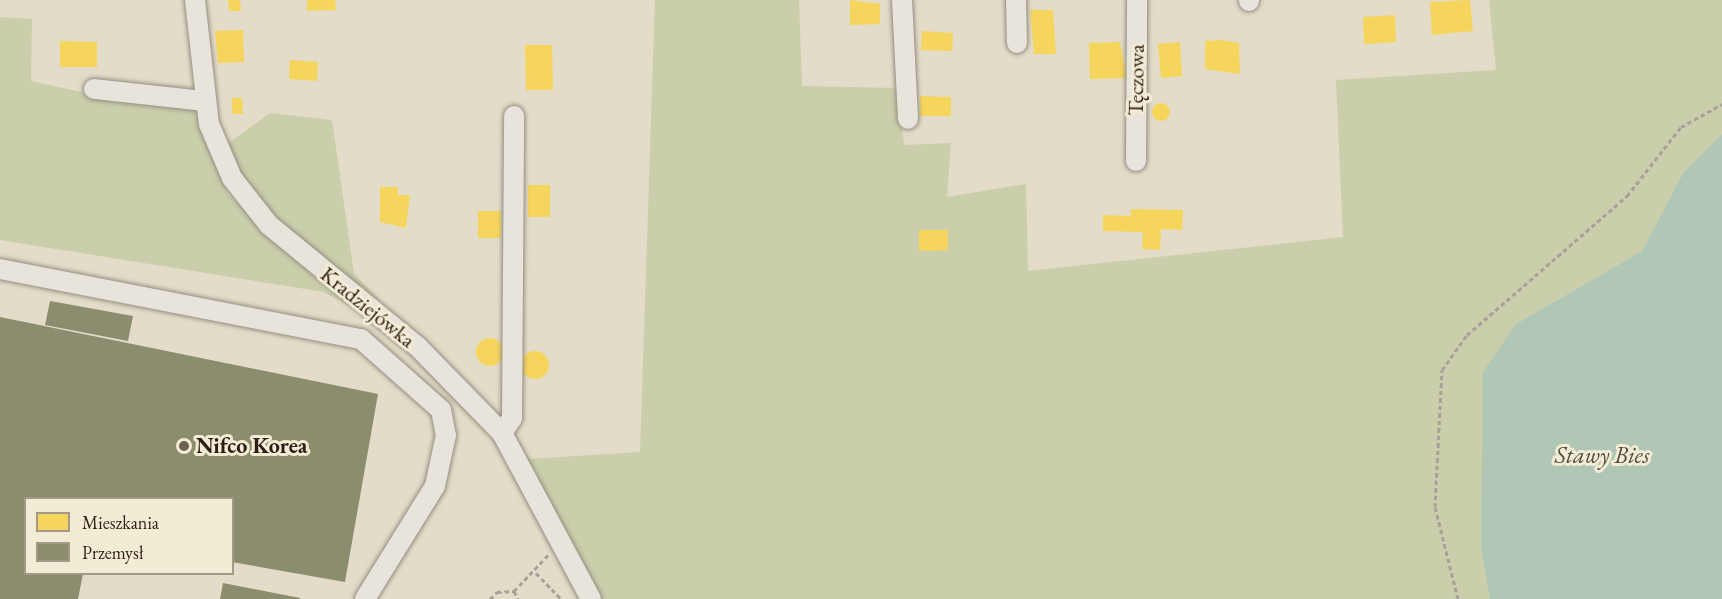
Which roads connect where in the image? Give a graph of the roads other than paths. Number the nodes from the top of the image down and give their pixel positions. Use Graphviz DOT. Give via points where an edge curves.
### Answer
graph roads {
  1 [pos="195,0"];
  2 [pos="902,0"];
  3 [pos="1016,0"];
  4 [pos="1137,0"];
  5 [pos="1017,43"];
  6 [pos="94,89"];
  7 [pos="204,101"];
  8 [pos="514,116"];
  9 [pos="908,118"];
  10 [pos="1136,161"];
  11 [pos="0,269"];
  12 [pos="502,433"];
  13 [pos="365,599"];
  14 [pos="591,599"];
  1 -- 7 [label="street, Kradziejówka"];
  2 -- 9 [label="street"];
  3 -- 5 [label="street"];
  4 -- 10 [label="street, Tęczowa"];
  6 -- 7 [label="street"];
  7 -- 12 [label="street, Kradziejówka" via="218,150 248,203 417,346"];
  8 -- 12 [label="street" via="512,418"];
  11 -- 13 [label="street" via="361,339 441,410 446,435 435,486"];
  12 -- 14 [label="street, Kradziejówka"];
}
